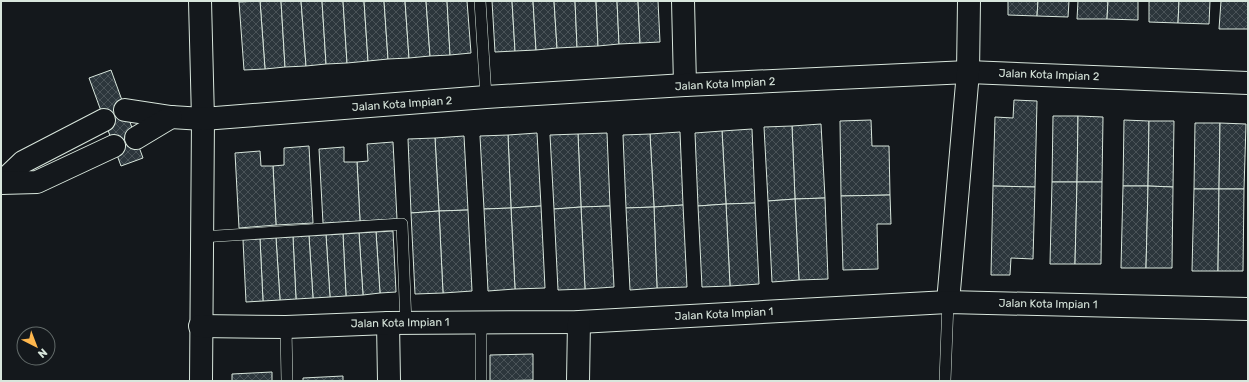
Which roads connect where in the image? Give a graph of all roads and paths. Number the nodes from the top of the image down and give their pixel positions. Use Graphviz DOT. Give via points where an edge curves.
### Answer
graph roads {
  1 [pos="200,1"];
  2 [pos="480,1"];
  3 [pos="683,1"];
  4 [pos="969,1"];
  5 [pos="968,72"];
  6 [pos="1248,83"];
  7 [pos="685,85"];
  8 [pos="486,97"];
  9 [pos="125,110"];
  10 [pos="171,117"];
  11 [pos="203,119"];
  12 [pos="104,120"];
  13 [pos="136,138"];
  14 [pos="114,146"];
  15 [pos="1,183"];
  16 [pos="201,237"];
  17 [pos="948,302"];
  18 [pos="1248,309"];
  19 [pos="481,321"];
  20 [pos="579,322"];
  21 [pos="397,323"];
  22 [pos="200,326"];
  23 [pos="286,327"];
  24 [pos="201,381"];
  25 [pos="287,381"];
  26 [pos="388,381"];
  27 [pos="481,381"];
  28 [pos="578,381"];
  29 [pos="945,381"];
  1 -- 11 [label="street"];
  2 -- 8 [label="lane"];
  3 -- 7 [label="street"];
  4 -- 5 [label="street"];
  5 -- 6 [label="street, Jalan Kota Impian 2"];
  5 -- 7 [label="street, Jalan Kota Impian 2"];
  5 -- 17 [label="street"];
  7 -- 8 [label="street, Jalan Kota Impian 2"];
  8 -- 11 [label="street, Jalan Kota Impian 2"];
  9 -- 10 [label="street, Jalan Kota Impian 2"];
  10 -- 11 [label="street, Jalan Kota Impian 2"];
  10 -- 13 [label="street"];
  11 -- 16 [label="street"];
  12 -- 15 [label="street" via="22,162"];
  14 -- 15 [label="street" via="37,182"];
  16 -- 21 [label="lane" via="402,224"];
  16 -- 22 [label="street"];
  17 -- 18 [label="street, Jalan Kota Impian 1"];
  17 -- 20 [label="street, Jalan Kota Impian 1"];
  17 -- 29 [label="lane"];
  19 -- 20 [label="street, Jalan Kota Impian 1"];
  19 -- 21 [label="street, Jalan Kota Impian 1"];
  19 -- 27 [label="lane"];
  20 -- 28 [label="street"];
  21 -- 23 [label="street, Jalan Kota Impian 1"];
  21 -- 26 [label="street"];
  22 -- 23 [label="street, Jalan Kota Impian 1"];
  22 -- 24 [label="street"];
  23 -- 25 [label="lane"];
}
